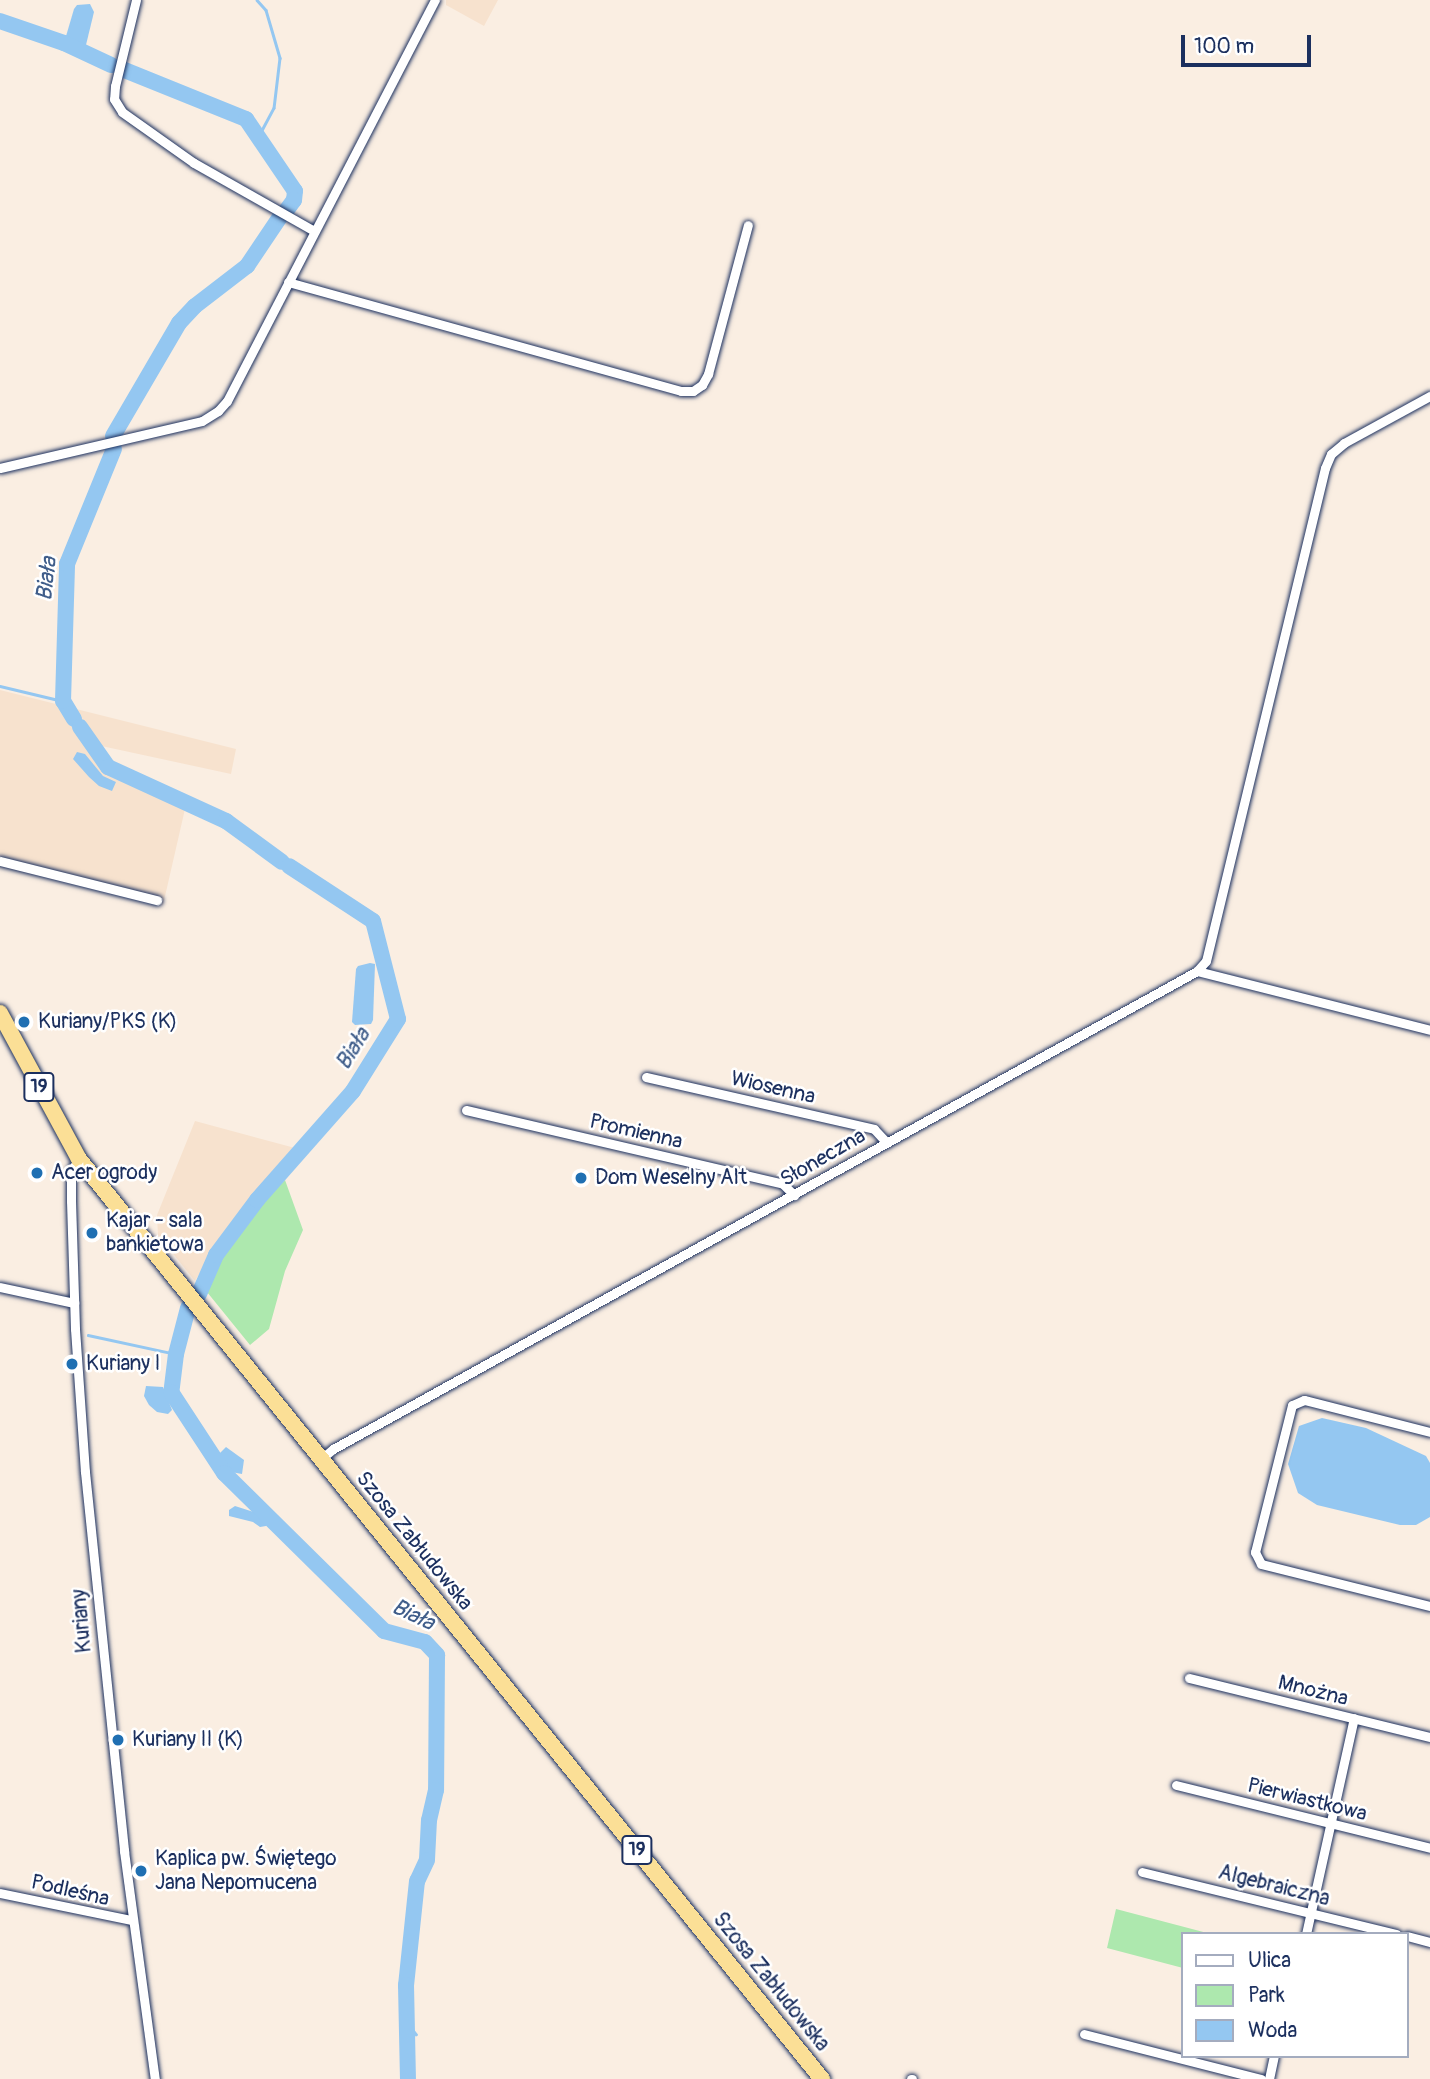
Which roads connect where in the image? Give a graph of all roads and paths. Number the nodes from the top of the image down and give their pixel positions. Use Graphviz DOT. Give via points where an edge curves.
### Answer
graph roads {
  1 [pos="136,0"];
  2 [pos="435,0"];
  3 [pos="748,225"];
  4 [pos="314,231"];
  5 [pos="288,282"];
  6 [pos="1430,396"];
  7 [pos="0,468"];
  8 [pos="0,861"];
  9 [pos="157,900"];
  10 [pos="1197,971"];
  11 [pos="0,1013"];
  12 [pos="1430,1030"];
  13 [pos="646,1077"];
  14 [pos="467,1110"];
  15 [pos="886,1142"];
  16 [pos="79,1159"];
  17 [pos="794,1195"];
  18 [pos="0,1287"];
  19 [pos="74,1303"];
  20 [pos="1430,1432"];
  21 [pos="321,1459"];
  22 [pos="1430,1606"];
  23 [pos="1189,1678"];
  24 [pos="1354,1718"];
  25 [pos="1430,1737"];
  26 [pos="1176,1785"];
  27 [pos="1330,1824"];
  28 [pos="1430,1848"];
  29 [pos="1142,1872"];
  30 [pos="0,1893"];
  31 [pos="1312,1913"];
  32 [pos="132,1920"];
  33 [pos="1307,1932"];
  34 [pos="1389,1932"];
  35 [pos="1409,1937"];
  36 [pos="1430,1942"];
  37 [pos="1084,2034"];
  38 [pos="1274,2058"];
  39 [pos="155,2079"];
  40 [pos="822,2079"];
  41 [pos="1261,2079"];
  42 [pos="1269,2079"];
  1 -- 4 [label="street" via="115,86 114,99 122,111 158,141"];
  2 -- 4 [label="street"];
  3 -- 5 [label="street" via="708,374 693,391"];
  4 -- 5 [label="street"];
  5 -- 7 [label="street" via="218,411 202,421"];
  6 -- 10 [label="street" via="1344,443 1331,454 1325,468 1206,961"];
  8 -- 9 [label="street"];
  10 -- 12 [label="street"];
  10 -- 15 [label="street, Słoneczna"];
  11 -- 16 [label="highway, Szosa Zabłudowska / 19"];
  13 -- 15 [label="street, Wiosenna" via="874,1129"];
  14 -- 17 [label="street, Promienna" via="783,1184"];
  15 -- 17 [label="street, Słoneczna"];
  16 -- 19 [label="street, Kuriany" via="71,1171"];
  16 -- 21 [label="highway, Szosa Zabłudowska / 19"];
  17 -- 21 [label="street, Słoneczna"];
  18 -- 19 [label="street"];
  19 -- 32 [label="street, Kuriany" via="85,1472"];
  20 -- 22 [label="street" via="1304,1399 1292,1405 1255,1552 1261,1564"];
  21 -- 40 [label="highway, Szosa Zabłudowska / 19"];
  23 -- 24 [label="street, Mnożna"];
  24 -- 25 [label="street, Mnożna"];
  24 -- 27 [label="street"];
  26 -- 27 [label="street, Pierwiastkowa"];
  27 -- 28 [label="street, Pierwiastkowa"];
  27 -- 31 [label="street"];
  29 -- 31 [label="street, Algebraiczna"];
  30 -- 32 [label="street, Podleśna"];
  31 -- 33 [label="street"];
  31 -- 34 [label="street, Algebraiczna"];
  32 -- 39 [label="street, Kuriany"];
  35 -- 36 [label="street"];
  37 -- 41 [label="street"];
  38 -- 42 [label="street"];
}
